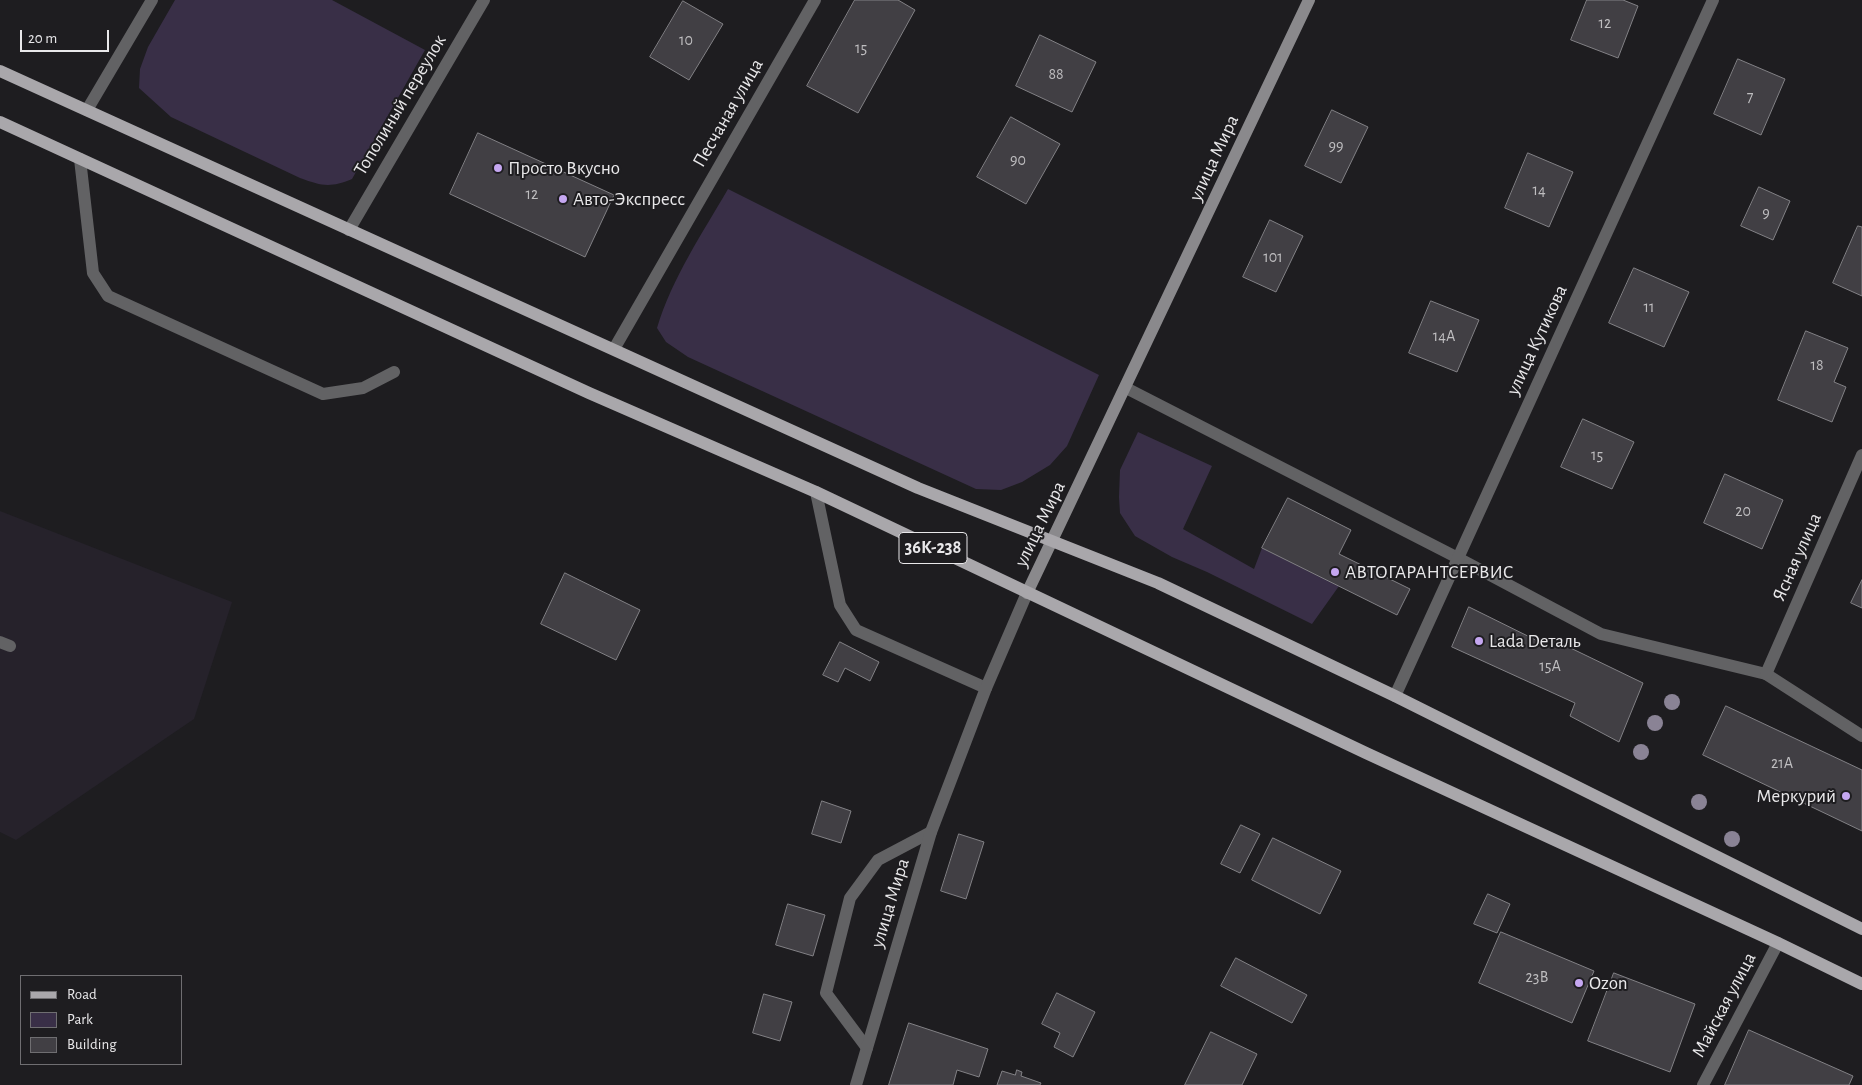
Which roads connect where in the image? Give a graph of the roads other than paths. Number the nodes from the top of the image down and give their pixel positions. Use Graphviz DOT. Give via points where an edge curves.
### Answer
graph roads {
  1 [pos="152,0"];
  2 [pos="484,0"];
  3 [pos="815,0"];
  4 [pos="1309,0"];
  5 [pos="1713,0"];
  6 [pos="0,71"];
  7 [pos="87,110"];
  8 [pos="0,122"];
  9 [pos="80,159"];
  10 [pos="349,230"];
  11 [pos="614,349"];
  12 [pos="394,372"];
  13 [pos="1126,388"];
  14 [pos="1862,455"];
  15 [pos="816,492"];
  16 [pos="1053,541"];
  17 [pos="1458,558"];
  18 [pos="1027,593"];
  19 [pos="1766,674"];
  20 [pos="986,688"];
  21 [pos="1395,696"];
  22 [pos="1862,736"];
  23 [pos="931,832"];
  24 [pos="1862,930"];
  25 [pos="1778,943"];
  26 [pos="1862,984"];
  27 [pos="867,1048"];
  28 [pos="856,1085"];
  29 [pos="1703,1085"];
  1 -- 7 [label="street"];
  2 -- 10 [label="street, Тополиный переулок"];
  3 -- 11 [label="street, Песчаная улица"];
  4 -- 13 [label="main road, улица Мира"];
  5 -- 17 [label="street, улица Кутикова"];
  6 -- 7 [label="main road"];
  7 -- 10 [label="main road"];
  8 -- 9 [label="main road, 36К-238"];
  9 -- 12 [label="street" via="93,273 108,296 323,394 362,388"];
  9 -- 15 [label="main road, 36К-238" via="589,393"];
  10 -- 11 [label="main road"];
  11 -- 16 [label="main road" via="918,488"];
  13 -- 16 [label="main road, улица Мира"];
  13 -- 17 [label="street"];
  14 -- 19 [label="street, Ясная улица"];
  15 -- 18 [label="main road, 36К-238"];
  15 -- 20 [label="street" via="840,605 856,630"];
  16 -- 18 [label="main road, улица Мира"];
  16 -- 21 [label="main road" via="1158,584"];
  17 -- 19 [label="street" via="1601,634"];
  17 -- 21 [label="street, улица Кутикова"];
  18 -- 20 [label="street, улица Мира"];
  18 -- 25 [label="main road, 36К-238"];
  19 -- 22 [label="street"];
  20 -- 23 [label="street, улица Мира"];
  21 -- 24 [label="main road"];
  23 -- 27 [label="street, улица Мира"];
  23 -- 27 [label="street" via="878,860 850,898 826,993"];
  25 -- 26 [label="main road, 36К-238"];
  25 -- 29 [label="street, Майская улица"];
  27 -- 28 [label="street, улица Мира"];
}
